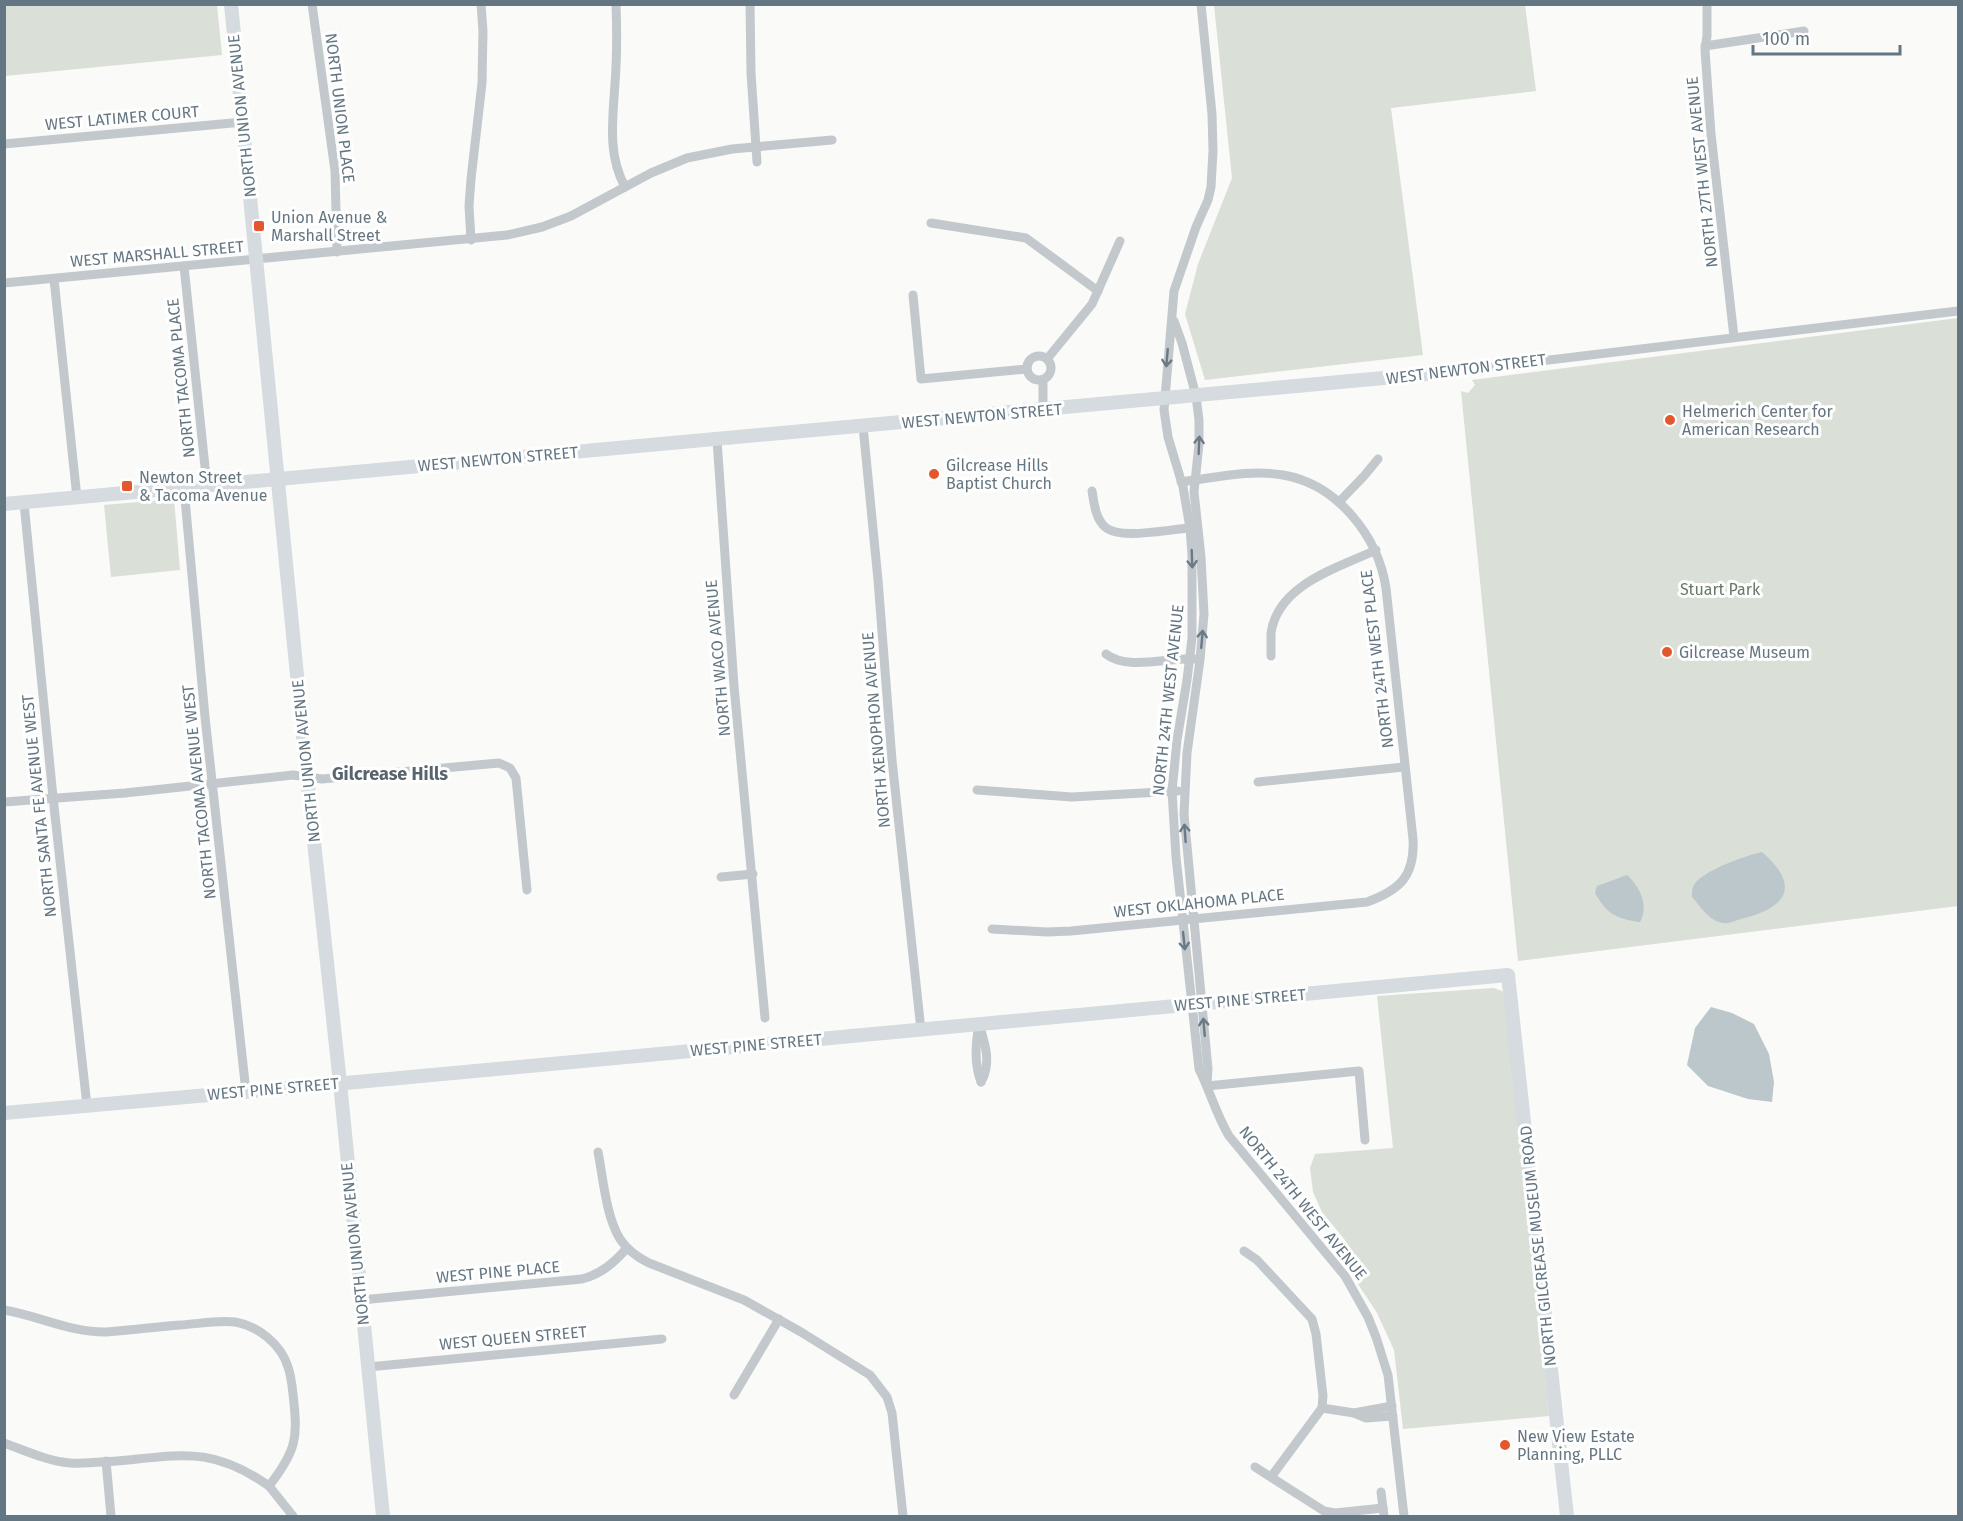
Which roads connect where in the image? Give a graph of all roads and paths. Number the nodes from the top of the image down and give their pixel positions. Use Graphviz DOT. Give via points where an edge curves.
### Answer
graph roads {
  1 [pos="231,4"];
  2 [pos="312,4"];
  3 [pos="481,4"];
  4 [pos="616,4"];
  5 [pos="750,4"];
  6 [pos="1201,4"];
  7 [pos="1707,4"];
  8 [pos="1804,31"];
  9 [pos="1705,46"];
  10 [pos="243,122"];
  11 [pos="832,140"];
  12 [pos="4,144"];
  13 [pos="755,147"];
  14 [pos="757,162"];
  15 [pos="625,187"];
  16 [pos="931,224"];
  17 [pos="471,240"];
  18 [pos="1120,241"];
  19 [pos="338,252"];
  20 [pos="256,260"];
  21 [pos="184,266"];
  22 [pos="54,279"];
  23 [pos="4,283"];
  24 [pos="1098,291"];
  25 [pos="914,295"];
  26 [pos="1959,310"];
  27 [pos="1172,317"];
  28 [pos="1734,337"];
  29 [pos="1047,359"];
  30 [pos="1027,369"];
  31 [pos="1449,372"];
  32 [pos="1042,380"];
  33 [pos="1196,396"];
  34 [pos="1164,399"];
  35 [pos="1043,411"];
  36 [pos="863,426"];
  37 [pos="717,440"];
  38 [pos="1378,459"];
  39 [pos="277,479"];
  40 [pos="1195,481"];
  41 [pos="1181,482"];
  42 [pos="207,486"];
  43 [pos="184,488"];
  44 [pos="1092,491"];
  45 [pos="77,498"];
  46 [pos="1339,502"];
  47 [pos="24,503"];
  48 [pos="4,504"];
  49 [pos="1194,528"];
  50 [pos="1376,550"];
  51 [pos="1106,654"];
  52 [pos="1271,656"];
  53 [pos="1195,659"];
  54 [pos="1404,766"];
  55 [pos="307,777"];
  56 [pos="1258,782"];
  57 [pos="214,784"];
  58 [pos="977,789"];
  59 [pos="1172,791"];
  60 [pos="1184,791"];
  61 [pos="53,798"];
  62 [pos="4,802"];
  63 [pos="753,874"];
  64 [pos="721,878"];
  65 [pos="1403,882"];
  66 [pos="526,890"];
  67 [pos="1194,918"];
  68 [pos="1182,920"];
  69 [pos="992,929"];
  70 [pos="1508,975"];
  71 [pos="1197,1004"];
  72 [pos="765,1018"];
  73 [pos="979,1024"];
  74 [pos="921,1030"];
  75 [pos="340,1083"];
  76 [pos="1207,1086"];
  77 [pos="246,1092"];
  78 [pos="87,1106"];
  79 [pos="4,1113"];
  80 [pos="1365,1140"];
  81 [pos="598,1152"];
  82 [pos="627,1248"];
  83 [pos="1244,1251"];
  84 [pos="361,1300"];
  85 [pos="4,1310"];
  86 [pos="779,1319"];
  87 [pos="662,1339"];
  88 [pos="368,1367"];
  89 [pos="734,1395"];
  90 [pos="1392,1406"];
  91 [pos="1322,1408"];
  92 [pos="1354,1413"];
  93 [pos="1393,1416"];
  94 [pos="4,1443"];
  95 [pos="106,1461"];
  96 [pos="1255,1467"];
  97 [pos="1270,1477"];
  98 [pos="269,1486"];
  99 [pos="1381,1492"];
  100 [pos="1383,1512"];
  101 [pos="111,1516"];
  102 [pos="293,1516"];
  103 [pos="383,1516"];
  104 [pos="903,1516"];
  105 [pos="1404,1516"];
  106 [pos="1567,1516"];
  1 -- 10 [label="street, NORTH UNION AVENUE"];
  2 -- 19 [label="street, NORTH UNION PLACE" via="335,171"];
  3 -- 17 [label="street" via="482,83 469,206"];
  4 -- 15 [label="street" via="612,143"];
  5 -- 13 [label="street"];
  6 -- 27 [label="street, NORTH 24TH WEST AVENUE" via="1212,114 1211,178 1208,200 1174,291"];
  7 -- 9 [label="street, NORTH 27TH WEST AVENUE"];
  8 -- 9 [label="street"];
  9 -- 28 [label="street, NORTH 27TH WEST AVENUE"];
  10 -- 12 [label="street, WEST LATIMER COURT"];
  10 -- 20 [label="street, NORTH UNION AVENUE"];
  11 -- 13 [label="street, WEST MARSHALL STREET"];
  13 -- 14 [label="street"];
  13 -- 15 [label="street, WEST MARSHALL STREET" via="687,158"];
  15 -- 17 [label="street, WEST MARSHALL STREET" via="559,221"];
  16 -- 24 [label="street" via="1026,238"];
  17 -- 19 [label="street, WEST MARSHALL STREET"];
  18 -- 24 [label="street"];
  19 -- 20 [label="street, WEST MARSHALL STREET"];
  20 -- 21 [label="street, WEST MARSHALL STREET"];
  20 -- 39 [label="street, NORTH UNION AVENUE"];
  21 -- 22 [label="street, WEST MARSHALL STREET"];
  21 -- 42 [label="street, NORTH TACOMA PLACE"];
  22 -- 23 [label="street, WEST MARSHALL STREET"];
  22 -- 45 [label="street"];
  24 -- 29 [label="street"];
  25 -- 30 [label="street" via="921,379"];
  26 -- 28 [label="street, WEST NEWTON STREET"];
  27 -- 33 [label="street, NORTH 24TH WEST AVENUE"];
  27 -- 34 [label="street, NORTH 24TH WEST AVENUE, one-way"];
  28 -- 31 [label="street, WEST NEWTON STREET"];
  29 -- 30 [label="street" via="1035,357"];
  29 -- 32 [label="street" via="1051,370"];
  30 -- 32 [label="street" via="1034,379"];
  31 -- 33 [label="street, WEST NEWTON STREET"];
  32 -- 35 [label="street"];
  33 -- 34 [label="street, WEST NEWTON STREET"];
  40 -- 33 [label="street, NORTH 24TH WEST AVENUE, one-way" via="1199,444"];
  34 -- 35 [label="street, WEST NEWTON STREET"];
  34 -- 41 [label="street, NORTH 24TH WEST AVENUE" via="1165,421"];
  35 -- 36 [label="street, WEST NEWTON STREET"];
  36 -- 37 [label="street, WEST NEWTON STREET"];
  36 -- 74 [label="street, NORTH XENOPHON AVENUE" via="892,760"];
  37 -- 39 [label="street, WEST NEWTON STREET"];
  37 -- 63 [label="street, NORTH WACO AVENUE" via="734,686"];
  38 -- 46 [label="street"];
  39 -- 42 [label="street, WEST NEWTON STREET"];
  39 -- 55 [label="street, NORTH UNION AVENUE"];
  40 -- 41 [label="street, NORTH 24TH WEST PLACE"];
  40 -- 46 [label="street, NORTH 24TH WEST PLACE" via="1252,473 1283,475 1313,484"];
  40 -- 49 [label="street, NORTH 24TH WEST AVENUE"];
  41 -- 49 [label="street, NORTH 24TH WEST AVENUE"];
  42 -- 43 [label="street, WEST NEWTON STREET"];
  43 -- 45 [label="street, WEST NEWTON STREET"];
  43 -- 57 [label="street, NORTH TACOMA AVENUE WEST"];
  44 -- 49 [label="street" via="1100,521 1114,532"];
  45 -- 47 [label="street, WEST NEWTON STREET"];
  46 -- 50 [label="street, NORTH 24TH WEST PLACE"];
  47 -- 48 [label="street, WEST NEWTON STREET"];
  47 -- 61 [label="street, NORTH SANTA FE AVENUE WEST"];
  49 -- 53 [label="street, NORTH 24TH WEST AVENUE" via="1204,596"];
  50 -- 52 [label="street" via="1315,578 1288,597 1272,632"];
  50 -- 54 [label="street, NORTH 24TH WEST PLACE" via="1386,588"];
  51 -- 53 [label="street" via="1127,662"];
  53 -- 59 [label="street, NORTH 24TH WEST AVENUE" via="1177,740"];
  53 -- 60 [label="street, NORTH 24TH WEST AVENUE"];
  54 -- 56 [label="street"];
  54 -- 65 [label="street, NORTH 24TH WEST PLACE" via="1414,851"];
  55 -- 57 [label="street" via="293,775"];
  55 -- 66 [label="street" via="353,777 488,763 510,768 516,778"];
  55 -- 75 [label="street, NORTH UNION AVENUE"];
  57 -- 61 [label="street"];
  57 -- 77 [label="street, NORTH TACOMA AVENUE WEST"];
  58 -- 59 [label="street" via="1072,797"];
  59 -- 60 [label="street"];
  59 -- 68 [label="street, NORTH 24TH WEST AVENUE"];
  67 -- 60 [label="street, NORTH 24TH WEST AVENUE, one-way"];
  61 -- 62 [label="street"];
  61 -- 78 [label="street, NORTH SANTA FE AVENUE WEST"];
  63 -- 64 [label="street"];
  63 -- 72 [label="street, NORTH WACO AVENUE"];
  65 -- 67 [label="street, WEST OKLAHOMA PLACE" via="1385,896 1367,902"];
  67 -- 68 [label="street, WEST OKLAHOMA PLACE"];
  67 -- 71 [label="street, NORTH 24TH WEST AVENUE"];
  68 -- 69 [label="street, WEST OKLAHOMA PLACE" via="1047,932"];
  68 -- 71 [label="street, NORTH 24TH WEST AVENUE, one-way"];
  70 -- 71 [label="street, WEST PINE STREET"];
  70 -- 106 [label="street, NORTH GILCREASE MUSEUM ROAD"];
  71 -- 73 [label="street, WEST PINE STREET"];
  71 -- 76 [label="street, NORTH 24TH WEST AVENUE" via="1199,1069"];
  73 -- 73 [label="street" via="975,1047 981,1082 988,1071"];
  73 -- 74 [label="street, WEST PINE STREET"];
  74 -- 75 [label="street, WEST PINE STREET"];
  75 -- 77 [label="street, WEST PINE STREET"];
  75 -- 84 [label="street, NORTH UNION AVENUE"];
  76 -- 80 [label="street" via="1359,1071"];
  76 -- 90 [label="street, NORTH 24TH WEST AVENUE" via="1229,1136 1359,1298 1382,1355"];
  77 -- 78 [label="street, WEST PINE STREET"];
  78 -- 79 [label="street, WEST PINE STREET"];
  81 -- 82 [label="street" via="613,1223"];
  82 -- 84 [label="street, WEST PINE PLACE" via="608,1267 582,1279"];
  82 -- 86 [label="street" via="649,1263 744,1300"];
  83 -- 91 [label="street" via="1312,1319"];
  84 -- 88 [label="street, NORTH UNION AVENUE"];
  85 -- 98 [label="street" via="95,1332 216,1322 234,1322 255,1329 278,1348 289,1367 296,1431 290,1456"];
  86 -- 89 [label="street"];
  86 -- 104 [label="street" via="860,1368 883,1390 892,1413"];
  87 -- 88 [label="street, WEST QUEEN STREET"];
  88 -- 103 [label="street, NORTH UNION AVENUE"];
  90 -- 92 [label="street"];
  90 -- 93 [label="street, NORTH 24TH WEST AVENUE"];
  91 -- 92 [label="street"];
  91 -- 97 [label="street"];
  92 -- 93 [label="street" via="1366,1418"];
  93 -- 105 [label="street, NORTH 24TH WEST AVENUE"];
  94 -- 95 [label="street" via="60,1462"];
  95 -- 98 [label="street" via="180,1455 206,1457 237,1466"];
  95 -- 101 [label="street"];
  96 -- 97 [label="street"];
  97 -- 100 [label="street" via="1329,1513"];
  98 -- 102 [label="street"];
  99 -- 100 [label="street"];
}
